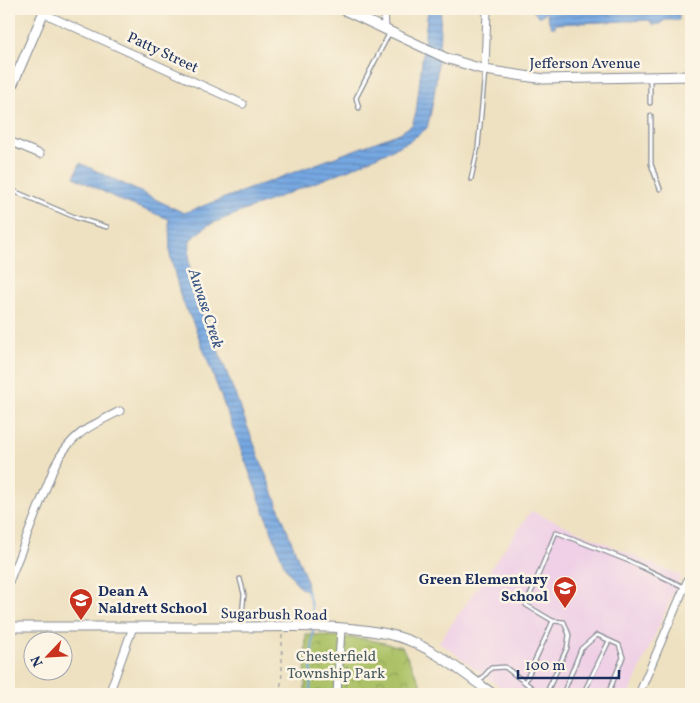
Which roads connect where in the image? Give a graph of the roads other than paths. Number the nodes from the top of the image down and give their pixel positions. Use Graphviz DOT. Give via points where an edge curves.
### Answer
graph roads {
  1 [pos="342,9"];
  2 [pos="384,9"];
  3 [pos="487,9"];
  4 [pos="44,11"];
  5 [pos="388,30"];
  6 [pos="485,70"];
  7 [pos="650,76"];
  8 [pos="690,76"];
  9 [pos="691,89"];
  10 [pos="9,93"];
  11 [pos="650,103"];
  12 [pos="243,104"];
  13 [pos="359,108"];
  14 [pos="650,116"];
  15 [pos="9,141"];
  16 [pos="40,154"];
  17 [pos="471,179"];
  18 [pos="9,189"];
  19 [pos="660,189"];
  20 [pos="107,227"];
  21 [pos="120,411"];
  22 [pos="691,572"];
  23 [pos="240,579"];
  24 [pos="9,582"];
  25 [pos="685,587"];
  26 [pos="553,621"];
  27 [pos="9,626"];
  28 [pos="133,627"];
  29 [pos="241,627"];
  30 [pos="341,629"];
  31 [pos="609,640"];
  32 [pos="525,682"];
  33 [pos="478,684"];
  34 [pos="109,694"];
  35 [pos="337,694"];
  36 [pos="493,694"];
  37 [pos="540,694"];
  38 [pos="546,694"];
  39 [pos="563,694"];
  40 [pos="583,694"];
  41 [pos="608,694"];
  42 [pos="639,694"];
  1 -- 5 [label="street, Jefferson Avenue"];
  2 -- 5 [label="street"];
  3 -- 6 [label="street"];
  4 -- 10 [label="street"];
  4 -- 12 [label="street, Patty Street"];
  5 -- 6 [label="street, Jefferson Avenue" via="446,58"];
  5 -- 13 [label="lane" via="356,98"];
  6 -- 7 [label="street, Jefferson Avenue" via="544,79"];
  6 -- 17 [label="lane" via="478,147"];
  7 -- 8 [label="street, Jefferson Avenue"];
  7 -- 11 [label="lane"];
  8 -- 9 [label="lane"];
  14 -- 19 [label="lane" via="651,164"];
  15 -- 16 [label="street"];
  18 -- 20 [label="lane"];
  21 -- 24 [label="street" via="87,428 62,451"];
  22 -- 25 [label="street"];
  23 -- 29 [label="lane" via="244,594"];
  25 -- 26 [label="lane" via="556,532 526,605"];
  25 -- 42 [label="street"];
  26 -- 32 [label="lane"];
  26 -- 38 [label="lane" via="564,622 569,635 567,648"];
  27 -- 28 [label="street, Sugarbush Road"];
  28 -- 29 [label="street, Sugarbush Road"];
  28 -- 34 [label="street"];
  29 -- 30 [label="street, Sugarbush Road"];
  30 -- 33 [label="street, Sugarbush Road" via="400,638 421,647"];
  30 -- 35 [label="street"];
  31 -- 39 [label="lane" via="597,636 582,649"];
  31 -- 40 [label="lane"];
  31 -- 41 [label="lane" via="618,645 623,657"];
  32 -- 33 [label="lane" via="505,667 492,668"];
  32 -- 37 [label="lane"];
  33 -- 36 [label="street, Sugarbush Road"];
}
